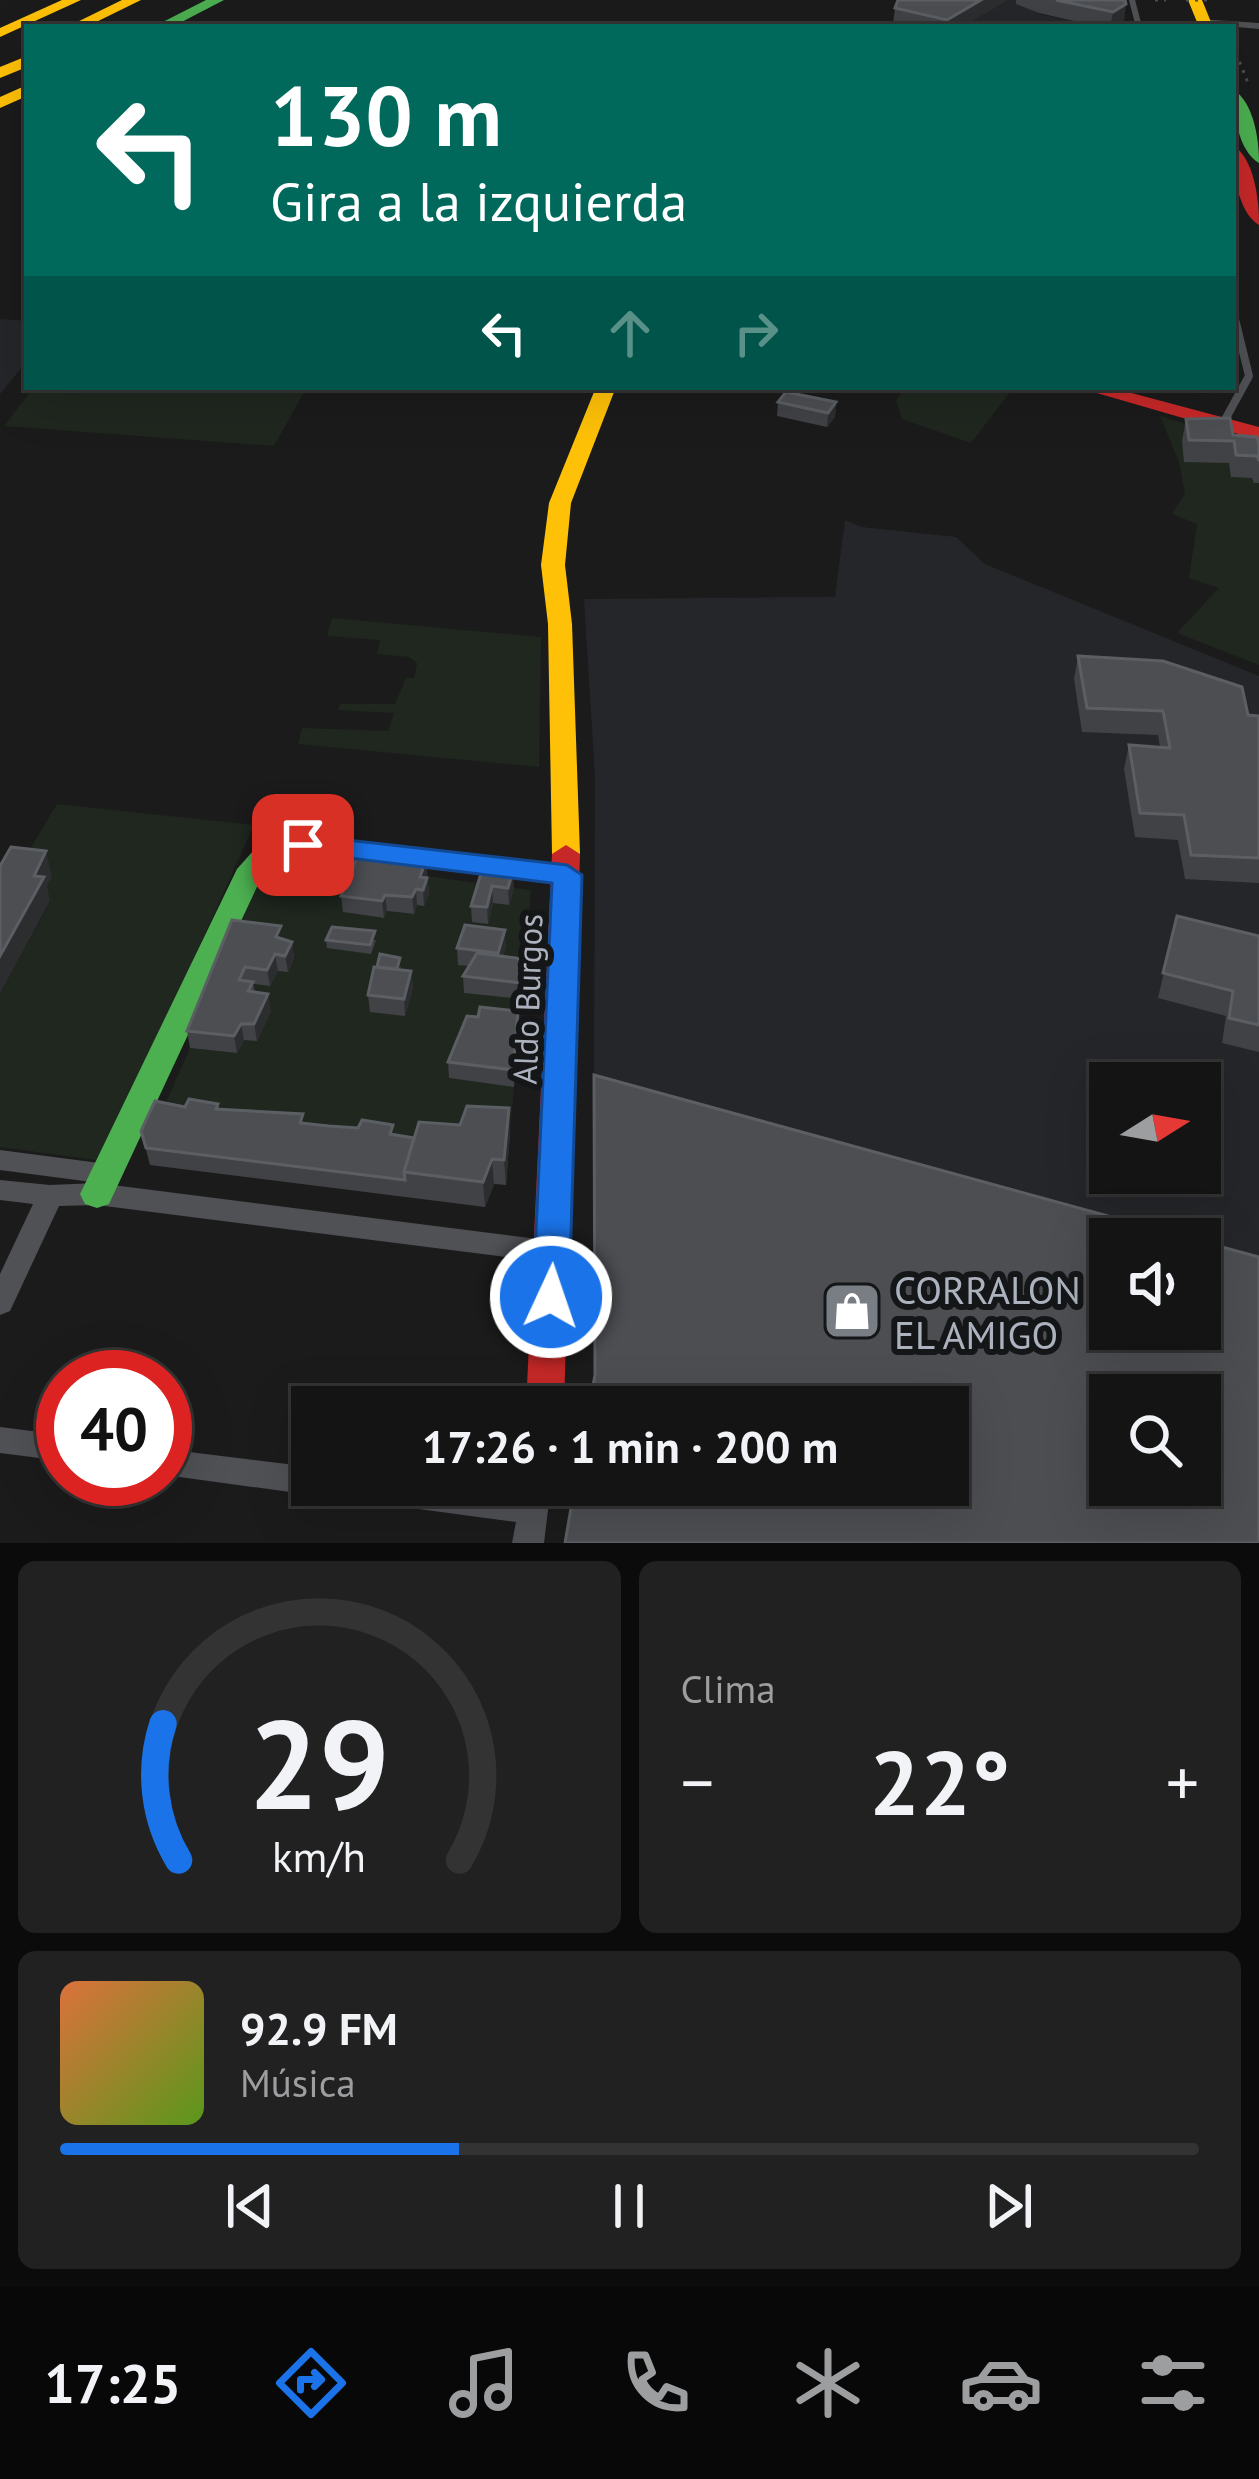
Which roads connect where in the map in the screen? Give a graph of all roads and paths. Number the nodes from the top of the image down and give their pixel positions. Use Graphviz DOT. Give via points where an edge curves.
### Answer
graph roads {
  1 [pos="74,0"];
  2 [pos="134,0"];
  3 [pos="160,0"];
  4 [pos="217,0"];
  5 [pos="1155,0"];
  6 [pos="1166,0"];
  7 [pos="1195,11"];
  8 [pos="81,24"];
  9 [pos="108,24"];
  10 [pos="166,24"];
  11 [pos="1259,26"];
  12 [pos="0,33"];
  13 [pos="1236,60"];
  14 [pos="1242,91"];
  15 [pos="1236,158"];
  16 [pos="1259,158"];
  17 [pos="1259,220"];
  18 [pos="1236,322"];
  19 [pos="605,390"];
  20 [pos="1096,390"];
  21 [pos="1221,427"];
  22 [pos="1259,434"];
  23 [pos="567,875"];
  24 [pos="0,1160"];
  25 [pos="102,1184"];
  26 [pos="0,1190"];
  27 [pos="50,1196"];
  28 [pos="553,1252"];
  29 [pos="0,1303"];
  30 [pos="545,1386"];
  31 [pos="0,1440"];
  32 [pos="36,1445"];
  33 [pos="192,1465"];
  34 [pos="291,1478"];
  35 [pos="533,1506"];
  36 [pos="527,1543"];
  1 -- 12 [label="main road"];
  2 -- 8 [label="main road"];
  3 -- 9 [label="main road"];
  4 -- 10 [label="main road"];
  5 -- 6 [label="path"];
  7 -- 11 [label="street"];
  13 -- 14 [label="path"];
  14 -- 16 [label="main road"];
  15 -- 17 [label="main road"];
  18 -- 21 [label="lane" via="1250,376"];
  19 -- 23 [label="main road, Aldo Burgos" via="560,503 553,565"];
  20 -- 21 [label="main road"];
  21 -- 22 [label="main road"];
  23 -- 25 [label="main road" via="303,845 271,849 251,869"];
  23 -- 28 [label="main road, Aldo Burgos"];
  24 -- 25 [label="street"];
  25 -- 27 [label="street"];
  25 -- 28 [label="street"];
  26 -- 27 [label="street"];
  27 -- 29 [label="street"];
  28 -- 30 [label="main road, Aldo Burgos"];
  31 -- 32 [label="street"];
  33 -- 34 [label="street"];
  35 -- 36 [label="street"];
}
